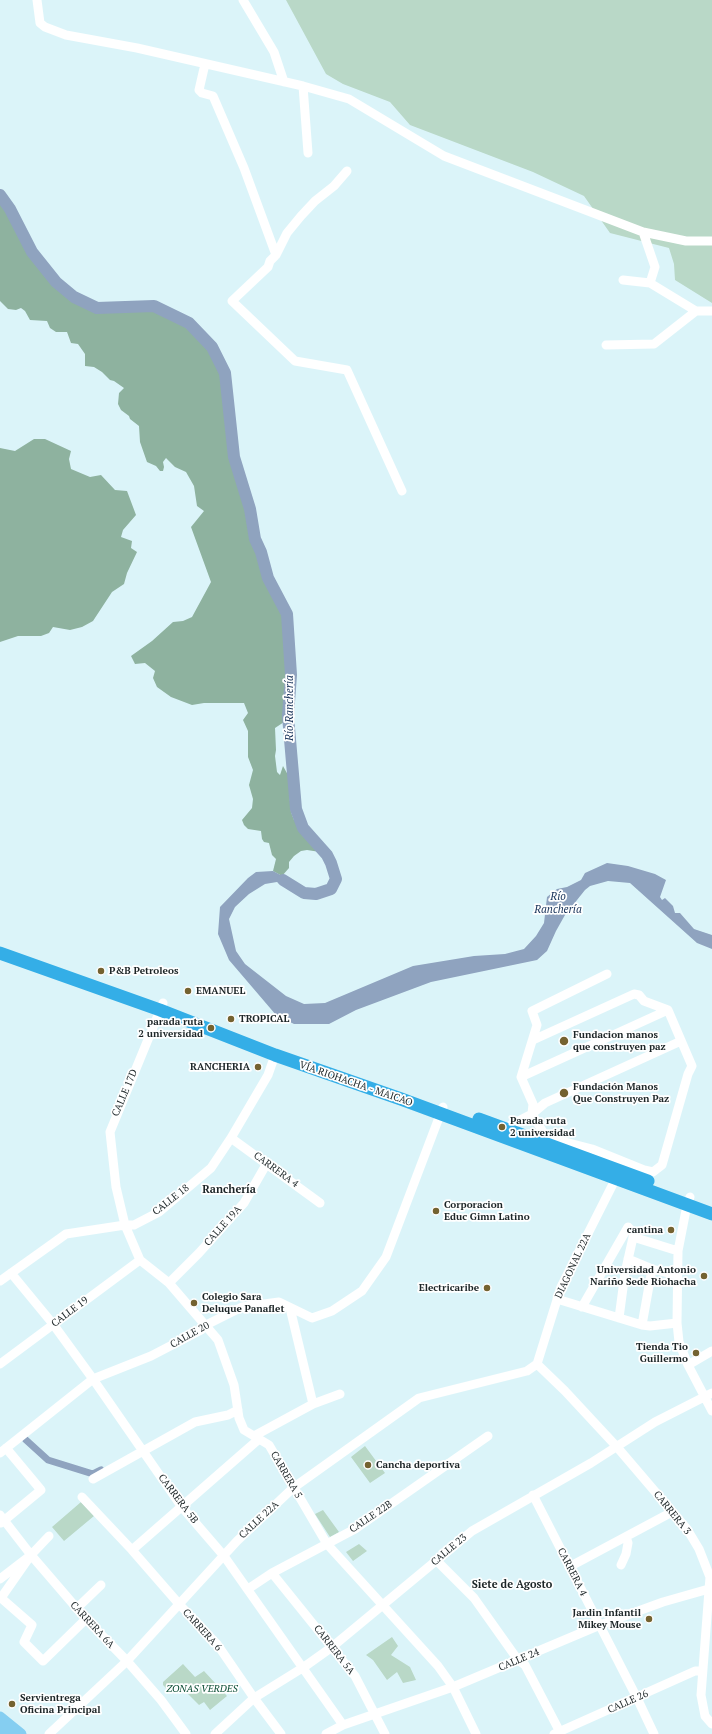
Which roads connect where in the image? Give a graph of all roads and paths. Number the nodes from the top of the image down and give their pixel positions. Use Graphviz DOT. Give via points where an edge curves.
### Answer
graph roads {
  1 [pos="243,0"];
  2 [pos="37,5"];
  3 [pos="205,64"];
  4 [pos="284,82"];
  5 [pos="303,86"];
  6 [pos="308,153"];
  7 [pos="347,171"];
  8 [pos="643,232"];
  9 [pos="712,241"];
  10 [pos="276,255"];
  11 [pos="623,280"];
  12 [pos="650,283"];
  13 [pos="696,311"];
  14 [pos="712,311"];
  15 [pos="606,345"];
  16 [pos="402,491"];
  17 [pos="0,945"];
  18 [pos="0,953"];
  19 [pos="607,974"];
  20 [pos="162,1007"];
  21 [pos="668,1010"];
  22 [pos="532,1040"];
  23 [pos="681,1041"];
  24 [pos="275,1055"];
  25 [pos="521,1077"];
  26 [pos="402,1096"];
  27 [pos="441,1110"];
  28 [pos="532,1114"];
  29 [pos="503,1132"];
  30 [pos="232,1138"];
  31 [pos="267,1163"];
  32 [pos="618,1175"];
  33 [pos="116,1187"];
  34 [pos="688,1201"];
  35 [pos="320,1203"];
  36 [pos="712,1206"];
  37 [pos="712,1214"];
  38 [pos="125,1225"];
  39 [pos="633,1237"];
  40 [pos="678,1251"];
  41 [pos="628,1259"];
  42 [pos="140,1260"];
  43 [pos="652,1269"];
  44 [pos="11,1273"];
  45 [pos="676,1275"];
  46 [pos="0,1281"];
  47 [pos="169,1283"];
  48 [pos="557,1299"];
  49 [pos="582,1307"];
  50 [pos="290,1308"];
  51 [pos="619,1318"];
  52 [pos="677,1323"];
  53 [pos="53,1324"];
  54 [pos="206,1325"];
  55 [pos="642,1325"];
  56 [pos="712,1351"];
  57 [pos="0,1364"];
  58 [pos="537,1364"];
  59 [pos="688,1365"];
  60 [pos="94,1379"];
  61 [pos="340,1394"];
  62 [pos="708,1396"];
  63 [pos="313,1404"];
  64 [pos="238,1410"];
  65 [pos="712,1411"];
  66 [pos="488,1436"];
  67 [pos="257,1438"];
  68 [pos="617,1447"];
  69 [pos="3,1450"];
  70 [pos="143,1451"];
  71 [pos="93,1479"];
  72 [pos="294,1488"];
  73 [pos="533,1495"];
  74 [pos="82,1497"];
  75 [pos="181,1506"];
  76 [pos="672,1512"];
  77 [pos="2,1520"];
  78 [pos="49,1536"];
  79 [pos="626,1537"];
  80 [pos="327,1544"];
  81 [pos="132,1550"];
  82 [pos="31,1555"];
  83 [pos="224,1556"];
  84 [pos="436,1560"];
  85 [pos="622,1565"];
  86 [pos="569,1567"];
  87 [pos="272,1573"];
  88 [pos="0,1579"];
  89 [pos="101,1585"];
  90 [pos="711,1588"];
  91 [pos="248,1589"];
  92 [pos="179,1604"];
  93 [pos="383,1606"];
  94 [pos="77,1608"];
  95 [pos="86,1619"];
  96 [pos="600,1625"];
  97 [pos="332,1647"];
  98 [pos="518,1660"];
  99 [pos="126,1661"];
  100 [pos="304,1667"];
  101 [pos="702,1671"];
  102 [pos="453,1687"];
  103 [pos="254,1698"];
  104 [pos="637,1698"];
  105 [pos="374,1714"];
  106 [pos="0,1716"];
  107 [pos="712,1724"];
  108 [pos="343,1725"];
  109 [pos="0,1728"];
  110 [pos="558,1733"];
  111 [pos="7,1734"];
  112 [pos="21,1734"];
  113 [pos="49,1734"];
  114 [pos="186,1734"];
  115 [pos="215,1734"];
  116 [pos="281,1734"];
  117 [pos="326,1734"];
  118 [pos="385,1734"];
  119 [pos="476,1734"];
  120 [pos="654,1734"];
  1 -- 4 [label="street" via="274,52"];
  2 -- 3 [label="street" via="40,23 66,35"];
  3 -- 4 [label="street"];
  3 -- 10 [label="street" via="199,90 213,96 244,168"];
  4 -- 5 [label="street"];
  5 -- 6 [label="street"];
  5 -- 8 [label="street" via="349,99 444,156"];
  7 -- 10 [label="street" via="301,216 287,233"];
  8 -- 9 [label="street" via="686,241"];
  8 -- 12 [label="street" via="655,267"];
  10 -- 16 [label="street" via="268,267 232,301 295,361 347,370"];
  11 -- 12 [label="street"];
  12 -- 13 [label="street"];
  13 -- 14 [label="street"];
  13 -- 15 [label="street" via="654,344"];
  17 -- 20 [label="highway, VÍA RIOHACHA - MAICAO"];
  18 -- 20 [label="highway, VÍA RIOHACHA - MAICAO"];
  19 -- 22 [label="street" via="532,1011 537,1025"];
  20 -- 24 [label="highway, VÍA RIOHACHA - MAICAO"];
  20 -- 26 [label="highway, VÍA RIOHACHA - MAICAO" via="276,1047"];
  20 -- 33 [label="street, CALLE 17D" via="110,1132"];
  21 -- 22 [label="street" via="644,1001 639,995 634,994"];
  21 -- 23 [label="street"];
  21 -- 25 [label="street"];
  22 -- 25 [label="street"];
  23 -- 28 [label="street" via="545,1103"];
  23 -- 28 [label="street" via="692,1066 662,1165 653,1172 592,1149 546,1136"];
  24 -- 26 [label="highway, VÍA RIOHACHA - MAICAO"];
  24 -- 30 [label="street, CALLE 18" via="268,1075"];
  25 -- 28 [label="street" via="533,1104"];
  26 -- 27 [label="highway, VÍA RIOHACHA - MAICAO"];
  27 -- 29 [label="highway, VÍA RIOHACHA - MAICAO"];
  27 -- 50 [label="street, CALLE 20" via="386,1257 362,1291 332,1311 312,1318"];
  28 -- 29 [label="street"];
  29 -- 32 [label="highway, VÍA RIOHACHA - MAICAO"];
  30 -- 31 [label="street, CARRERA 4"];
  30 -- 38 [label="street, CALLE 18" via="211,1168 159,1212 134,1225"];
  31 -- 35 [label="street, CARRERA 4"];
  31 -- 47 [label="street, CALLE 19A" via="244,1203"];
  32 -- 34 [label="highway, VÍA RIOHACHA - MAICAO"];
  32 -- 48 [label="street, DIAGONAL 22A"];
  33 -- 38 [label="street, CARRERA 5"];
  34 -- 36 [label="highway, VÍA RIOHACHA - MAICAO"];
  34 -- 37 [label="highway, VÍA RIOHACHA - MAICAO"];
  34 -- 40 [label="street"];
  38 -- 42 [label="street, CARRERA 5"];
  38 -- 44 [label="street, CALLE 18" via="66,1234"];
  39 -- 40 [label="street"];
  39 -- 41 [label="street"];
  39 -- 49 [label="street" via="634,1233 628,1227"];
  40 -- 45 [label="street"];
  41 -- 43 [label="street"];
  41 -- 51 [label="street"];
  42 -- 47 [label="street, CARRERA 5"];
  42 -- 53 [label="street, CALLE 19"];
  43 -- 45 [label="street"];
  43 -- 55 [label="street"];
  44 -- 46 [label="street, CALLE 18"];
  44 -- 53 [label="street, CARRERA 5B"];
  45 -- 52 [label="street"];
  47 -- 54 [label="street, CARRERA 5"];
  48 -- 49 [label="street"];
  48 -- 58 [label="street, DIAGONAL 22A"];
  49 -- 51 [label="street"];
  50 -- 54 [label="street, CALLE 20" via="279,1302 242,1307"];
  50 -- 63 [label="street"];
  51 -- 55 [label="street"];
  52 -- 55 [label="street"];
  52 -- 59 [label="street"];
  53 -- 57 [label="street, CALLE 19"];
  53 -- 60 [label="street, CARRERA 5B"];
  54 -- 60 [label="street, CALLE 20" via="151,1356"];
  54 -- 64 [label="street, CARRERA 5" via="218,1340 234,1385"];
  56 -- 59 [label="street"];
  58 -- 68 [label="street, CARRERA 3"];
  58 -- 72 [label="street, CALLE 22A" via="527,1371 419,1398"];
  59 -- 62 [label="street"];
  60 -- 69 [label="street, CALLE 20"];
  60 -- 70 [label="street, CARRERA 5B"];
  61 -- 63 [label="street"];
  62 -- 65 [label="street"];
  62 -- 68 [label="street, CALLE 23" via="655,1422"];
  63 -- 67 [label="street"];
  64 -- 67 [label="street, CARRERA 5" via="244,1430"];
  64 -- 70 [label="street" via="228,1415 195,1422"];
  66 -- 80 [label="street, CALLE 22B" via="356,1529"];
  67 -- 72 [label="street, CARRERA 5" via="269,1445"];
  67 -- 75 [label="street"];
  68 -- 73 [label="street, CALLE 23"];
  68 -- 76 [label="street, CARRERA 3"];
  69 -- 77 [label="street" via="41,1490"];
  70 -- 71 [label="street"];
  70 -- 75 [label="street, CARRERA 5B"];
  72 -- 80 [label="street, CARRERA 5"];
  72 -- 83 [label="street, CALLE 22A"];
  73 -- 84 [label="street, CALLE 23" via="472,1531"];
  73 -- 86 [label="street, CARRERA 4"];
  74 -- 81 [label="street, CARRERA 6"];
  75 -- 81 [label="street"];
  75 -- 83 [label="street, CARRERA 5B"];
  76 -- 79 [label="street"];
  76 -- 90 [label="street, CARRERA 3" via="699,1549 709,1573"];
  77 -- 82 [label="street, CARRERA 6A"];
  78 -- 82 [label="street"];
  79 -- 85 [label="street" via="628,1542"];
  79 -- 86 [label="street"];
  80 -- 87 [label="street, CALLE 22B"];
  80 -- 93 [label="street, CARRERA 5"];
  81 -- 92 [label="street, CARRERA 6"];
  82 -- 88 [label="street"];
  82 -- 94 [label="street, CARRERA 6A"];
  82 -- 95 [label="street" via="1,1598 32,1625 24,1642 43,1661"];
  83 -- 91 [label="street, CARRERA 5B"];
  83 -- 92 [label="street, CALLE 22A"];
  84 -- 93 [label="street, CALLE 23"];
  84 -- 98 [label="street" via="474,1598"];
  86 -- 96 [label="street, CARRERA 4"];
  87 -- 91 [label="street, CALLE 22B"];
  87 -- 97 [label="street, CARRERA 5A"];
  89 -- 94 [label="street"];
  90 -- 96 [label="street, CALLE 24"];
  90 -- 101 [label="street, CARRERA 3"];
  91 -- 100 [label="street, CARRERA 5B"];
  92 -- 99 [label="street, CALLE 22A"];
  92 -- 103 [label="street, CARRERA 6" via="217,1644"];
  93 -- 97 [label="street, CALLE 23"];
  93 -- 102 [label="street, CARRERA 5" via="438,1666"];
  94 -- 95 [label="street, CARRERA 6A"];
  95 -- 99 [label="street, CARRERA 6A"];
  96 -- 98 [label="street, CALLE 24"];
  96 -- 104 [label="street, CARRERA 4"];
  97 -- 100 [label="street, CALLE 23"];
  97 -- 105 [label="street, CARRERA 5A" via="355,1676"];
  98 -- 102 [label="street, CALLE 24"];
  98 -- 110 [label="street" via="525,1665"];
  99 -- 113 [label="street, CALLE 22A"];
  99 -- 114 [label="street, CARRERA 6A" via="161,1700"];
  100 -- 103 [label="street, CALLE 23"];
  100 -- 108 [label="street, CARRERA 5B"];
  101 -- 104 [label="street, CALLE 26" via="695,1671"];
  101 -- 107 [label="street, CARRERA 3" via="703,1709"];
  102 -- 105 [label="street, CALLE 24"];
  102 -- 119 [label="street, CARRERA 5"];
  103 -- 115 [label="street, CALLE 23"];
  103 -- 116 [label="street, CARRERA 6"];
  104 -- 110 [label="street, CALLE 26"];
  104 -- 120 [label="street, CARRERA 4"];
  105 -- 108 [label="street, CALLE 24"];
  105 -- 118 [label="street, CARRERA 5A"];
  106 -- 112 [label="main road"];
  108 -- 117 [label="street, CALLE 24"];
  109 -- 111 [label="main road"];
}
